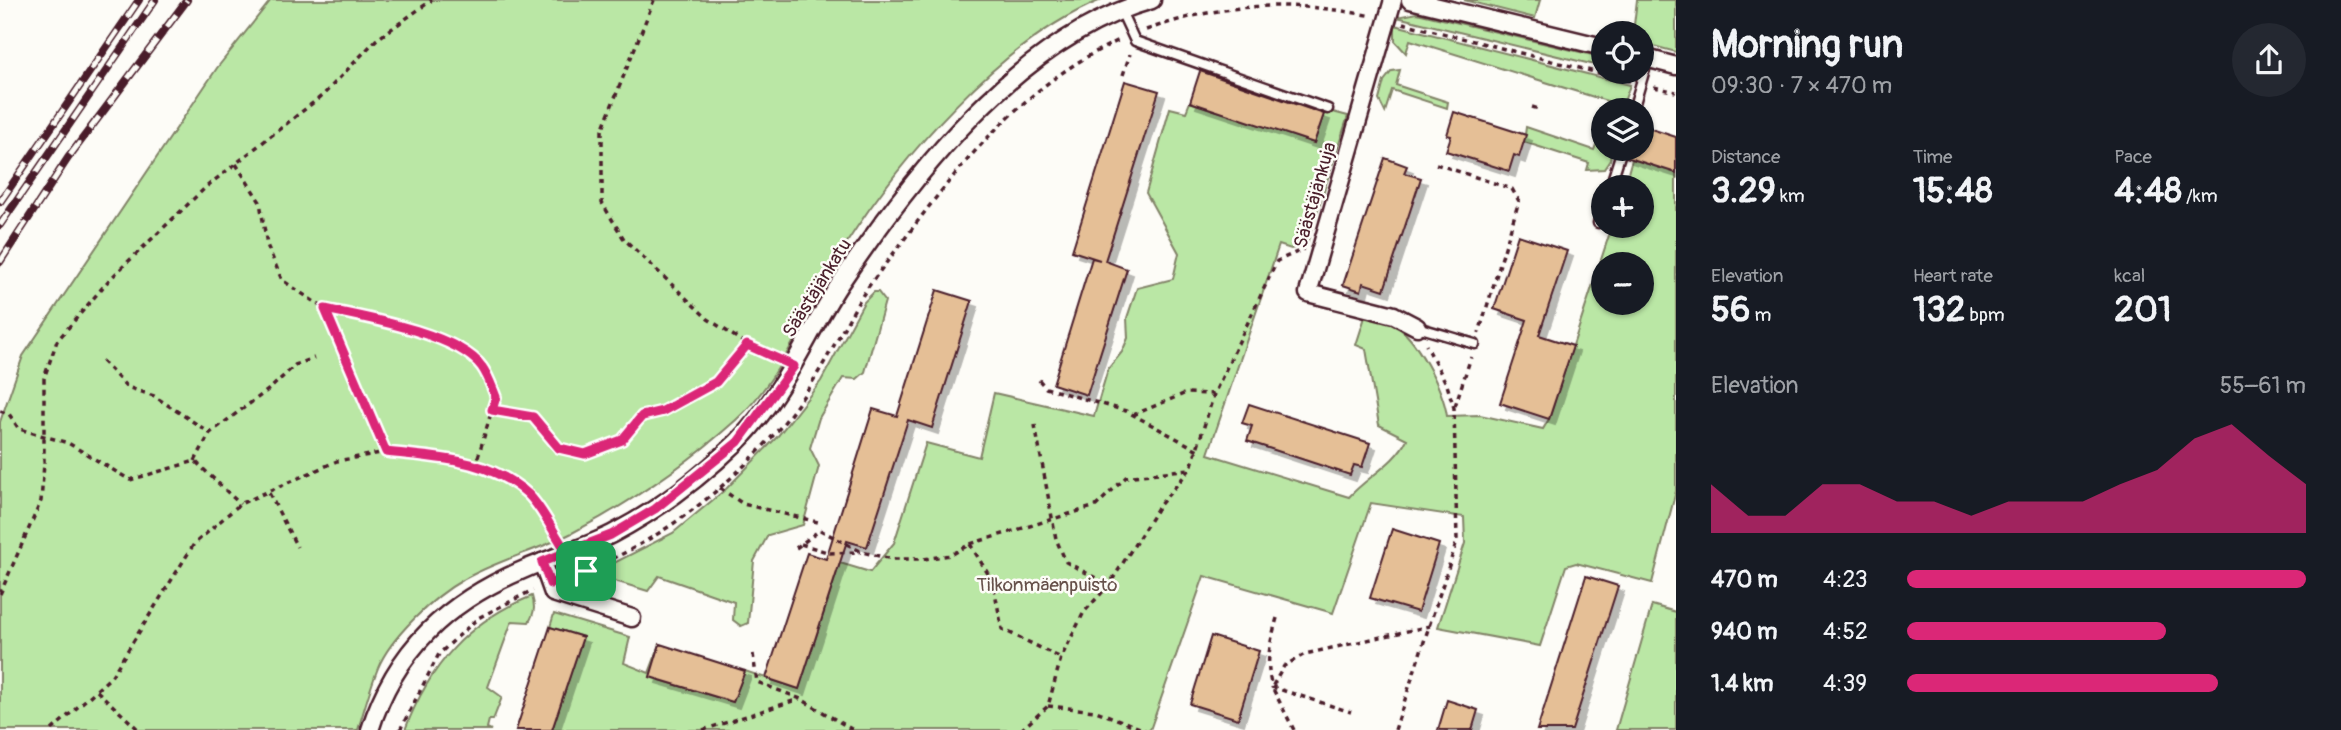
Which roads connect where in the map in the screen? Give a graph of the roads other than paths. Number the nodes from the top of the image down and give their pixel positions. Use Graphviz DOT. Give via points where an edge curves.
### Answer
graph roads {
  1 [pos="1152,0"];
  2 [pos="1393,0"];
  3 [pos="1410,0"];
  4 [pos="1121,11"];
  5 [pos="1133,38"];
  6 [pos="1591,44"];
  7 [pos="1130,52"];
  8 [pos="1654,60"];
  9 [pos="1676,66"];
  10 [pos="1328,109"];
  11 [pos="1417,327"];
  12 [pos="1475,344"];
  13 [pos="542,562"];
  14 [pos="632,618"];
  15 [pos="370,730"];
  1 -- 4 [label="street, Säästäjänkatu"];
  2 -- 11 [label="street, Säästäjänkuja" via="1308,293 1394,315"];
  3 -- 6 [label="street"];
  4 -- 5 [label="lane"];
  4 -- 13 [label="street, Säästäjänkatu" via="1049,49 940,150 839,286 794,366 738,442 655,509 611,535"];
  5 -- 7 [label="lane"];
  5 -- 10 [label="lane"];
  8 -- 9 [label="street"];
  11 -- 12 [label="lane"];
  13 -- 14 [label="street" via="553,593"];
  13 -- 15 [label="street, Säästäjänkatu" via="479,590 431,626 382,694"];
}
